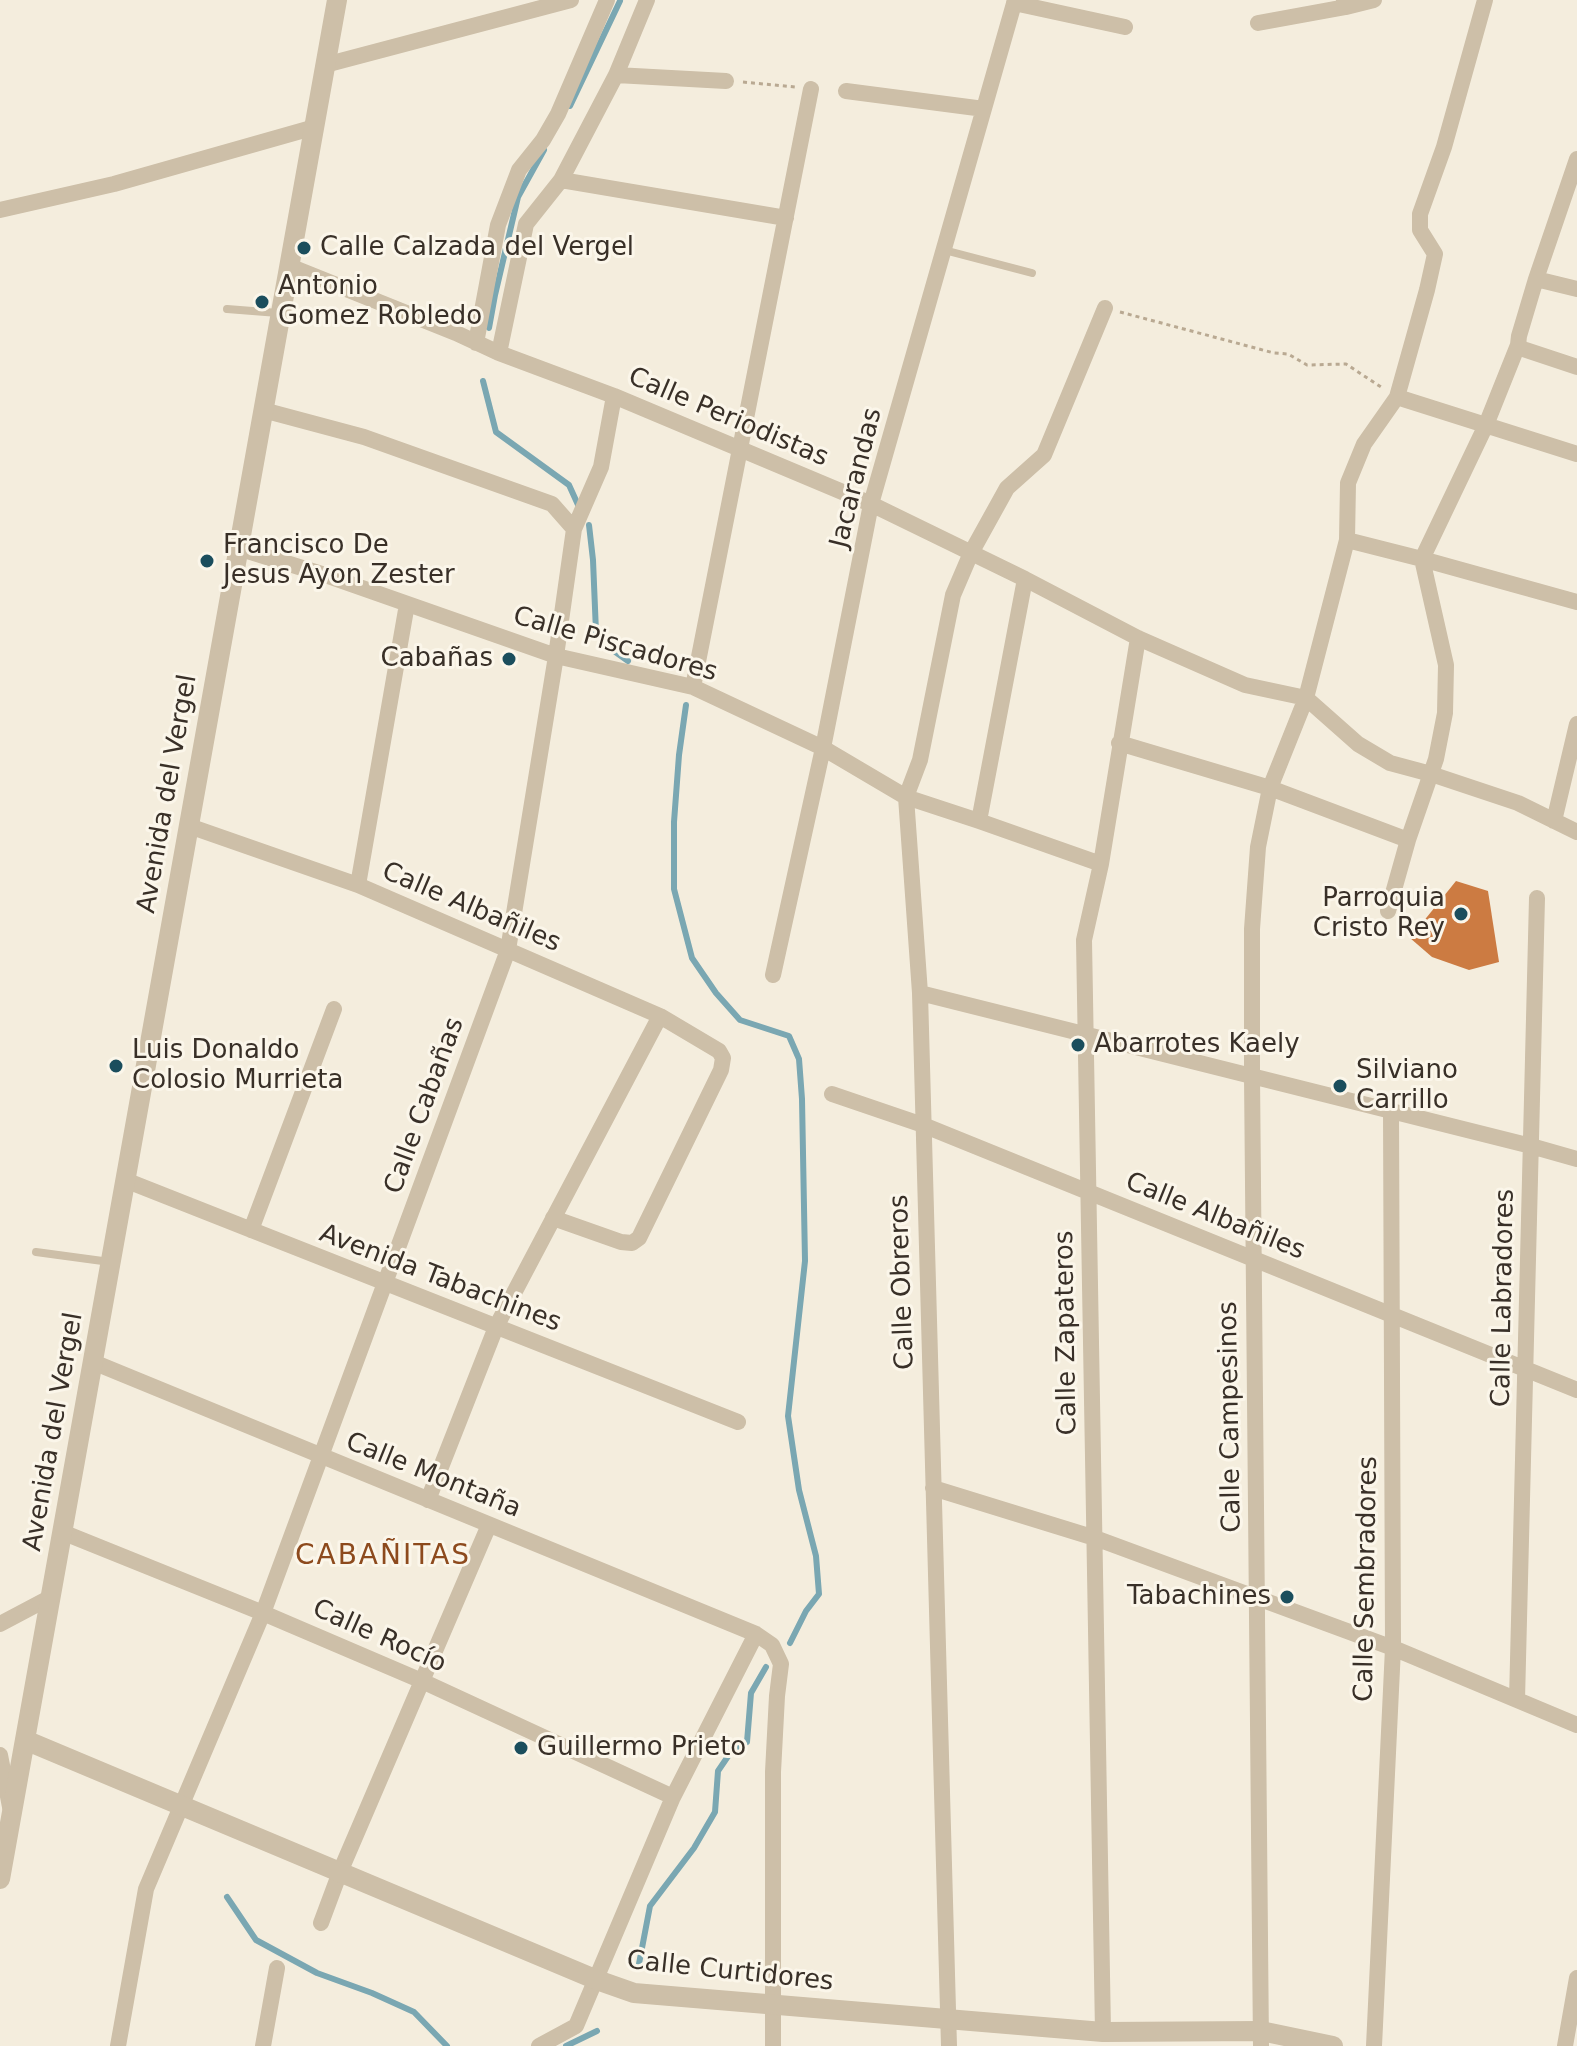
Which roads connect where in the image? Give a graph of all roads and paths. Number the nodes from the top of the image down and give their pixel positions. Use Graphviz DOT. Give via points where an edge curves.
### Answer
graph roads {
  1 [pos="337,0"];
  2 [pos="571,0"];
  3 [pos="607,0"];
  4 [pos="647,0"];
  5 [pos="1374,0"];
  6 [pos="1485,0"];
  7 [pos="1014,1"];
  8 [pos="1345,3"];
  9 [pos="1258,23"];
  10 [pos="1125,27"];
  11 [pos="325,65"];
  12 [pos="616,75"];
  13 [pos="726,81"];
  14 [pos="811,89"];
  15 [pos="846,91"];
  16 [pos="984,109"];
  17 [pos="315,127"];
  18 [pos="1577,159"];
  19 [pos="561,180"];
  20 [pos="0,210"];
  21 [pos="786,218"];
  22 [pos="944,250"];
  23 [pos="289,266"];
  24 [pos="1032,273"];
  25 [pos="1536,279"];
  26 [pos="1577,289"];
  27 [pos="1105,308"];
  28 [pos="227,309"];
  29 [pos="280,314"];
  30 [pos="476,343"];
  31 [pos="1518,345"];
  32 [pos="499,353"];
  33 [pos="1577,367"];
  34 [pos="614,396"];
  35 [pos="1397,397"];
  36 [pos="263,410"];
  37 [pos="1486,425"];
  38 [pos="741,450"];
  39 [pos="1577,454"];
  40 [pos="871,504"];
  41 [pos="574,529"];
  42 [pos="1347,540"];
  43 [pos="238,548"];
  44 [pos="971,553"];
  45 [pos="1422,559"];
  46 [pos="1025,579"];
  47 [pos="1577,602"];
  48 [pos="407,604"];
  49 [pos="1138,638"];
  50 [pos="556,656"];
  51 [pos="693,687"];
  52 [pos="1306,698"];
  53 [pos="1577,724"];
  54 [pos="1119,743"];
  55 [pos="823,748"];
  56 [pos="1431,774"];
  57 [pos="1270,788"];
  58 [pos="906,797"];
  59 [pos="979,821"];
  60 [pos="1554,821"];
  61 [pos="189,826"];
  62 [pos="1577,832"];
  63 [pos="1408,840"];
  64 [pos="1101,864"];
  65 [pos="358,885"];
  66 [pos="1537,898"];
  67 [pos="1388,911"];
  68 [pos="508,950"];
  69 [pos="773,975"];
  70 [pos="920,993"];
  71 [pos="334,1009"];
  72 [pos="660,1016"];
  73 [pos="1086,1035"];
  74 [pos="1252,1076"];
  75 [pos="832,1094"];
  76 [pos="1391,1111"];
  77 [pos="923,1125"];
  78 [pos="1531,1146"];
  79 [pos="1577,1159"];
  80 [pos="125,1180"];
  81 [pos="1089,1192"];
  82 [pos="553,1218"];
  83 [pos="251,1230"];
  84 [pos="36,1252"];
  85 [pos="1253,1259"];
  86 [pos="110,1262"];
  87 [pos="385,1283"];
  88 [pos="1392,1315"];
  89 [pos="496,1327"];
  90 [pos="93,1362"];
  91 [pos="1526,1369"];
  92 [pos="1577,1390"];
  93 [pos="738,1422"];
  94 [pos="321,1456"];
  95 [pos="933,1488"];
  96 [pos="428,1500"];
  97 [pos="489,1525"];
  98 [pos="62,1532"];
  99 [pos="1095,1538"];
  100 [pos="51,1597"];
  101 [pos="1257,1598"];
  102 [pos="263,1613"];
  103 [pos="0,1624"];
  104 [pos="756,1634"];
  105 [pos="1393,1648"];
  106 [pos="422,1681"];
  107 [pos="1517,1700"];
  108 [pos="1577,1725"];
  109 [pos="25,1740"];
  110 [pos="0,1755"];
  111 [pos="673,1797"];
  112 [pos="181,1806"];
  113 [pos="11,1817"];
  114 [pos="340,1872"];
  115 [pos="0,1879"];
  116 [pos="321,1923"];
  117 [pos="277,1968"];
  118 [pos="1577,1978"];
  119 [pos="597,1980"];
  120 [pos="774,2005"];
  121 [pos="948,2019"];
  122 [pos="1103,2032"];
  123 [pos="1261,2038"];
  124 [pos="118,2046"];
  125 [pos="263,2046"];
  126 [pos="539,2046"];
  127 [pos="773,2046"];
  128 [pos="949,2046"];
  129 [pos="1333,2046"];
  130 [pos="1374,2046"];
  131 [pos="1565,2046"];
  1 -- 11 [label="street, Avenida del Vergel"];
  2 -- 11 [label="street"];
  3 -- 30 [label="street" via="558,114 519,170 498,225"];
  4 -- 12 [label="street"];
  5 -- 8 [label="street"];
  6 -- 35 [label="street, Calle Campesinos" via="1420,214 1420,230 1435,254"];
  7 -- 10 [label="street"];
  7 -- 16 [label="street, Jacarandas"];
  8 -- 9 [label="street"];
  11 -- 17 [label="street, Avenida del Vergel"];
  12 -- 13 [label="street"];
  12 -- 19 [label="street"];
  13 -- 14 [label="path"];
  14 -- 21 [label="street"];
  15 -- 16 [label="street"];
  16 -- 22 [label="street, Jacarandas"];
  17 -- 20 [label="street"];
  17 -- 23 [label="street, Avenida del Vergel"];
  18 -- 25 [label="street"];
  19 -- 21 [label="street"];
  19 -- 32 [label="street" via="526,224"];
  21 -- 38 [label="street"];
  22 -- 24 [label="lane"];
  22 -- 40 [label="street, Jacarandas"];
  23 -- 29 [label="street, Avenida del Vergel"];
  23 -- 30 [label="street, Calle Periodistas"];
  25 -- 26 [label="street"];
  25 -- 31 [label="street"];
  27 -- 35 [label="path" via="1288,354 1307,365 1346,364"];
  27 -- 44 [label="street, Calle Obreros" via="1044,455 1007,488"];
  28 -- 29 [label="lane"];
  29 -- 36 [label="street, Avenida del Vergel"];
  30 -- 32 [label="street, Calle Periodistas"];
  31 -- 33 [label="street"];
  31 -- 37 [label="street"];
  32 -- 34 [label="street, Calle Periodistas"];
  34 -- 38 [label="street, Calle Periodistas"];
  34 -- 41 [label="street, Calle Cabañas" via="601,467"];
  35 -- 37 [label="street"];
  35 -- 42 [label="street, Calle Campesinos" via="1364,444 1348,483"];
  36 -- 41 [label="street" via="364,437 552,504"];
  36 -- 43 [label="street, Avenida del Vergel"];
  37 -- 39 [label="street"];
  37 -- 45 [label="street"];
  38 -- 40 [label="street, Calle Periodistas"];
  38 -- 51 [label="street"];
  40 -- 44 [label="street, Calle Periodistas"];
  40 -- 55 [label="street, Jacarandas"];
  41 -- 50 [label="street, Calle Cabañas"];
  42 -- 45 [label="street"];
  42 -- 52 [label="street, Calle Campesinos"];
  43 -- 48 [label="street, Calle Piscadores"];
  43 -- 61 [label="street, Avenida del Vergel"];
  44 -- 46 [label="street, Calle Periodistas"];
  44 -- 58 [label="street, Calle Obreros" via="953,595 920,760"];
  45 -- 47 [label="street"];
  45 -- 56 [label="street" via="1446,665 1445,713"];
  46 -- 49 [label="street, Calle Periodistas"];
  46 -- 59 [label="street"];
  48 -- 50 [label="street, Calle Piscadores"];
  48 -- 65 [label="street"];
  49 -- 52 [label="street, Calle Periodistas" via="1245,685"];
  49 -- 54 [label="street, Calle Zapateros"];
  50 -- 51 [label="street, Calle Piscadores"];
  50 -- 68 [label="street, Calle Cabañas"];
  51 -- 55 [label="street, Calle Piscadores"];
  52 -- 56 [label="street" via="1358,744 1390,763"];
  52 -- 57 [label="street, Calle Campesinos"];
  53 -- 60 [label="street"];
  54 -- 57 [label="street"];
  54 -- 64 [label="street, Calle Zapateros"];
  55 -- 58 [label="street, Calle Piscadores"];
  55 -- 69 [label="street, Jacarandas"];
  56 -- 60 [label="street"];
  56 -- 63 [label="street"];
  57 -- 63 [label="street"];
  57 -- 74 [label="street, Calle Campesinos" via="1258,847 1252,929"];
  58 -- 59 [label="street, Calle Piscadores"];
  58 -- 70 [label="street, Calle Obreros"];
  59 -- 64 [label="street, Calle Piscadores"];
  60 -- 62 [label="street"];
  61 -- 65 [label="street, Calle Albañiles"];
  61 -- 80 [label="street, Avenida del Vergel"];
  63 -- 67 [label="street"];
  64 -- 73 [label="street, Calle Zapateros" via="1084,940"];
  65 -- 68 [label="street, Calle Albañiles"];
  66 -- 78 [label="street, Calle Labradores"];
  68 -- 72 [label="street, Calle Albañiles"];
  68 -- 87 [label="street, Calle Cabañas"];
  70 -- 73 [label="street"];
  70 -- 77 [label="street, Calle Obreros"];
  71 -- 83 [label="street"];
  72 -- 82 [label="street"];
  72 -- 82 [label="street, Calle Albañiles" via="723,1058 639,1238 621,1242"];
  73 -- 74 [label="street"];
  73 -- 81 [label="street, Calle Zapateros"];
  74 -- 76 [label="street"];
  74 -- 85 [label="street, Calle Campesinos"];
  75 -- 77 [label="street, Calle Albañiles"];
  76 -- 78 [label="street"];
  76 -- 88 [label="street, Calle Sembradores"];
  77 -- 81 [label="street, Calle Albañiles"];
  77 -- 95 [label="street, Calle Obreros"];
  78 -- 79 [label="street"];
  78 -- 91 [label="street, Calle Labradores"];
  80 -- 83 [label="street, Avenida Tabachines"];
  80 -- 86 [label="street, Avenida del Vergel"];
  81 -- 85 [label="street, Calle Albañiles"];
  81 -- 99 [label="street, Calle Zapateros"];
  82 -- 89 [label="street"];
  83 -- 87 [label="street, Avenida Tabachines"];
  84 -- 86 [label="lane"];
  85 -- 88 [label="street, Calle Albañiles"];
  85 -- 101 [label="street, Calle Campesinos"];
  86 -- 90 [label="street, Avenida del Vergel"];
  87 -- 89 [label="street, Avenida Tabachines"];
  87 -- 94 [label="street, Calle Cabañas"];
  88 -- 91 [label="street, Calle Albañiles"];
  88 -- 105 [label="street, Calle Sembradores"];
  89 -- 93 [label="street, Avenida Tabachines"];
  89 -- 96 [label="street"];
  90 -- 94 [label="street, Calle Montaña"];
  90 -- 98 [label="street, Avenida del Vergel"];
  91 -- 92 [label="street, Calle Albañiles"];
  91 -- 107 [label="street, Calle Labradores"];
  94 -- 96 [label="street, Calle Montaña"];
  94 -- 102 [label="street, Calle Cabañas"];
  95 -- 99 [label="street"];
  95 -- 121 [label="street, Calle Obreros"];
  96 -- 97 [label="street, Calle Montaña"];
  97 -- 104 [label="street, Calle Montaña"];
  97 -- 106 [label="street"];
  98 -- 100 [label="street, Avenida del Vergel"];
  98 -- 102 [label="street, Calle Rocío"];
  99 -- 101 [label="street"];
  99 -- 122 [label="street, Calle Zapateros"];
  100 -- 103 [label="street"];
  100 -- 109 [label="street, Avenida del Vergel"];
  101 -- 105 [label="street"];
  101 -- 123 [label="street, Calle Campesinos"];
  102 -- 106 [label="street, Calle Rocío"];
  102 -- 112 [label="street, Calle Cabañas"];
  104 -- 111 [label="street"];
  104 -- 120 [label="street" via="772,1645 781,1664 773,1772"];
  105 -- 107 [label="street"];
  105 -- 130 [label="street, Calle Sembradores"];
  106 -- 111 [label="street, Calle Rocío"];
  106 -- 114 [label="street"];
  107 -- 108 [label="street"];
  109 -- 112 [label="street, Calle Curtidores"];
  109 -- 113 [label="street, Avenida del Vergel"];
  110 -- 113 [label="street"];
  111 -- 119 [label="street"];
  112 -- 114 [label="street, Calle Curtidores"];
  112 -- 124 [label="street, Calle Cabañas" via="146,1889"];
  113 -- 115 [label="street, Avenida del Vergel"];
  114 -- 116 [label="street"];
  114 -- 119 [label="street, Calle Curtidores"];
  117 -- 125 [label="street"];
  118 -- 131 [label="street"];
  119 -- 120 [label="street, Calle Curtidores" via="634,1993"];
  119 -- 126 [label="street" via="576,2026"];
  120 -- 121 [label="street, Calle Curtidores"];
  120 -- 127 [label="street"];
  121 -- 122 [label="street, Calle Curtidores"];
  121 -- 128 [label="street, Calle Obreros"];
  122 -- 123 [label="street, Calle Curtidores"];
  123 -- 129 [label="street, Calle Curtidores"];
}
